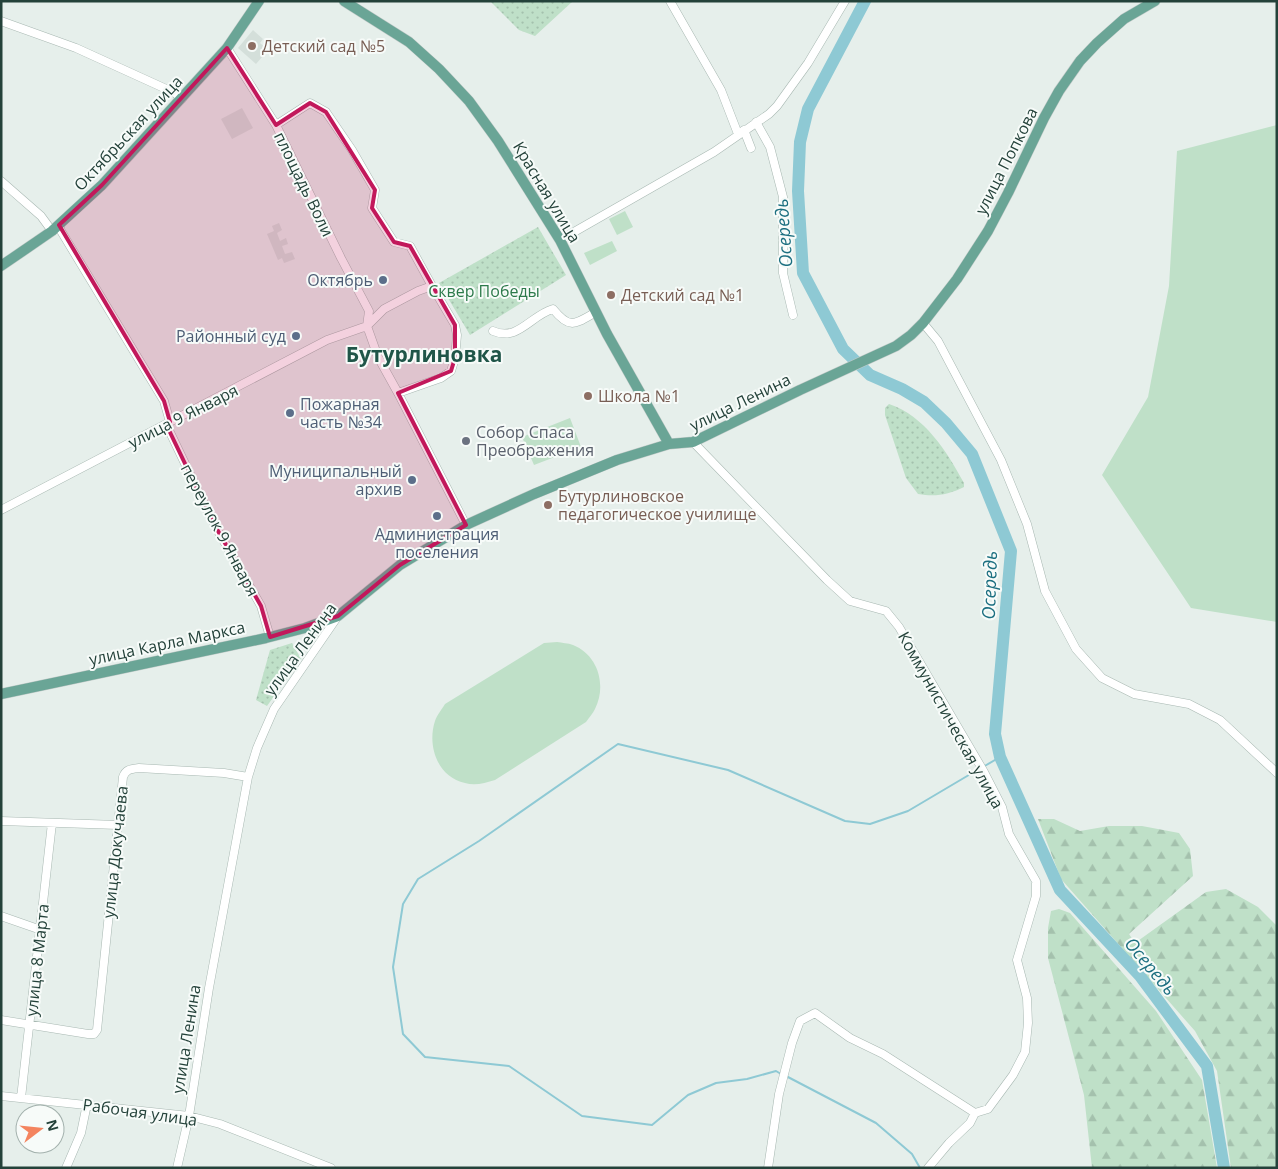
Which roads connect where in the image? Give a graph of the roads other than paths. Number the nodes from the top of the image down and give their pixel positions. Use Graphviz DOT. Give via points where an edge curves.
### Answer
graph roads {
  1 [pos="259,1"];
  2 [pos="344,1"];
  3 [pos="670,1"];
  4 [pos="845,1"];
  5 [pos="1155,1"];
  6 [pos="1,21"];
  7 [pos="227,48"];
  8 [pos="182,99"];
  9 [pos="756,122"];
  10 [pos="276,125"];
  11 [pos="741,132"];
  12 [pos="751,148"];
  13 [pos="1,181"];
  14 [pos="56,228"];
  15 [pos="560,240"];
  16 [pos="1,266"];
  17 [pos="432,286"];
  18 [pos="596,312"];
  19 [pos="793,315"];
  20 [pos="923,323"];
  21 [pos="367,326"];
  22 [pos="493,331"];
  23 [pos="896,346"];
  24 [pos="398,393"];
  25 [pos="168,423"];
  26 [pos="693,442"];
  27 [pos="669,444"];
  28 [pos="1,510"];
  29 [pos="466,525"];
  30 [pos="338,616"];
  31 [pos="270,637"];
  32 [pos="1,694"];
  33 [pos="1277,773"];
  34 [pos="248,777"];
  35 [pos="1,821"];
  36 [pos="52,823"];
  37 [pos="118,825"];
  38 [pos="1,916"];
  39 [pos="41,930"];
  40 [pos="1,1020"];
  41 [pos="30,1025"];
  42 [pos="1,1096"];
  43 [pos="21,1098"];
  44 [pos="87,1104"];
  45 [pos="975,1113"];
  46 [pos="188,1116"];
  47 [pos="66,1168"];
  48 [pos="177,1168"];
  49 [pos="331,1168"];
  50 [pos="768,1168"];
  51 [pos="928,1168"];
  1 -- 7 [label="main road, Октябрьская улица"];
  2 -- 15 [label="main road, Красная улица" via="409,42 445,74 498,141"];
  3 -- 11 [label="street"];
  4 -- 9 [label="street" via="808,63 777,106"];
  5 -- 20 [label="main road, улица Попкова" via="1124,19 1097,43 1064,83 988,230 957,279"];
  6 -- 8 [label="street" via="76,48"];
  7 -- 8 [label="main road, Октябрьская улица"];
  7 -- 10 [label="street"];
  8 -- 14 [label="main road, Октябрьская улица" via="102,185"];
  9 -- 11 [label="street"];
  9 -- 19 [label="street" via="770,147 783,197 783,273"];
  10 -- 17 [label="street, площадь Воли" via="310,103 326,112 375,190 372,208 394,242 410,246"];
  10 -- 21 [label="street, площадь Воли" via="369,311"];
  11 -- 12 [label="street"];
  11 -- 15 [label="street" via="714,152"];
  13 -- 14 [label="street, переулок 9 Января"];
  14 -- 16 [label="main road, Октябрьская улица"];
  14 -- 25 [label="street, переулок 9 Января" via="66,239 164,401"];
  15 -- 18 [label="main road, Красная улица"];
  17 -- 21 [label="street" via="384,309"];
  17 -- 24 [label="street, площадь Воли" via="455,325 455,358 451,371 441,378"];
  18 -- 22 [label="street" via="570,324 553,309 513,333 505,335"];
  18 -- 27 [label="main road, Красная улица"];
  20 -- 23 [label="main road, улица Попкова"];
  20 -- 33 [label="street" via="950,362 1001,460 1027,524 1044,591 1076,649 1102,678 1134,694 1189,704 1220,720"];
  21 -- 24 [label="street, площадь Воли" via="378,357"];
  21 -- 25 [label="street, улица 9 Января" via="327,340"];
  23 -- 26 [label="main road, улица Ленина"];
  24 -- 29 [label="street, площадь Воли"];
  25 -- 28 [label="street, улица 9 Января"];
  25 -- 31 [label="street, переулок 9 Января" via="214,524 261,606"];
  26 -- 27 [label="main road, улица Ленина"];
  26 -- 45 [label="street, Коммунистическая улица" via="850,601 886,611 900,627 984,772 1002,807 1009,834 1036,881 1036,896 1018,960 1027,998 1025,1052 988,1109"];
  27 -- 29 [label="main road, улица Ленина" via="617,460"];
  29 -- 30 [label="main road, улица Ленина" via="400,565"];
  30 -- 31 [label="main road, улица Карла Маркса"];
  30 -- 34 [label="street, улица Ленина" via="274,709"];
  31 -- 32 [label="main road, улица Карла Маркса"];
  34 -- 37 [label="street, улица Докучаева" via="139,768 128,770 122,777"];
  34 -- 46 [label="street, улица Ленина"];
  35 -- 36 [label="street"];
  36 -- 37 [label="street"];
  36 -- 39 [label="street, улица 8 Марта"];
  37 -- 41 [label="street, улица Докучаева" via="96,1033"];
  38 -- 39 [label="street"];
  39 -- 41 [label="street, улица 8 Марта"];
  40 -- 41 [label="street"];
  41 -- 43 [label="street, улица 8 Марта"];
  42 -- 43 [label="street, Рабочая улица"];
  43 -- 44 [label="street, Рабочая улица"];
  44 -- 46 [label="street, Рабочая улица"];
  44 -- 47 [label="street" via="81,1133"];
  45 -- 50 [label="street" via="883,1054 850,1038 815,1013 800,1021 792,1043 779,1094"];
  45 -- 51 [label="street, Коммунистическая улица" via="970,1123"];
  46 -- 48 [label="street, улица Ленина"];
  46 -- 49 [label="street, Рабочая улица" via="220,1124"];
}
